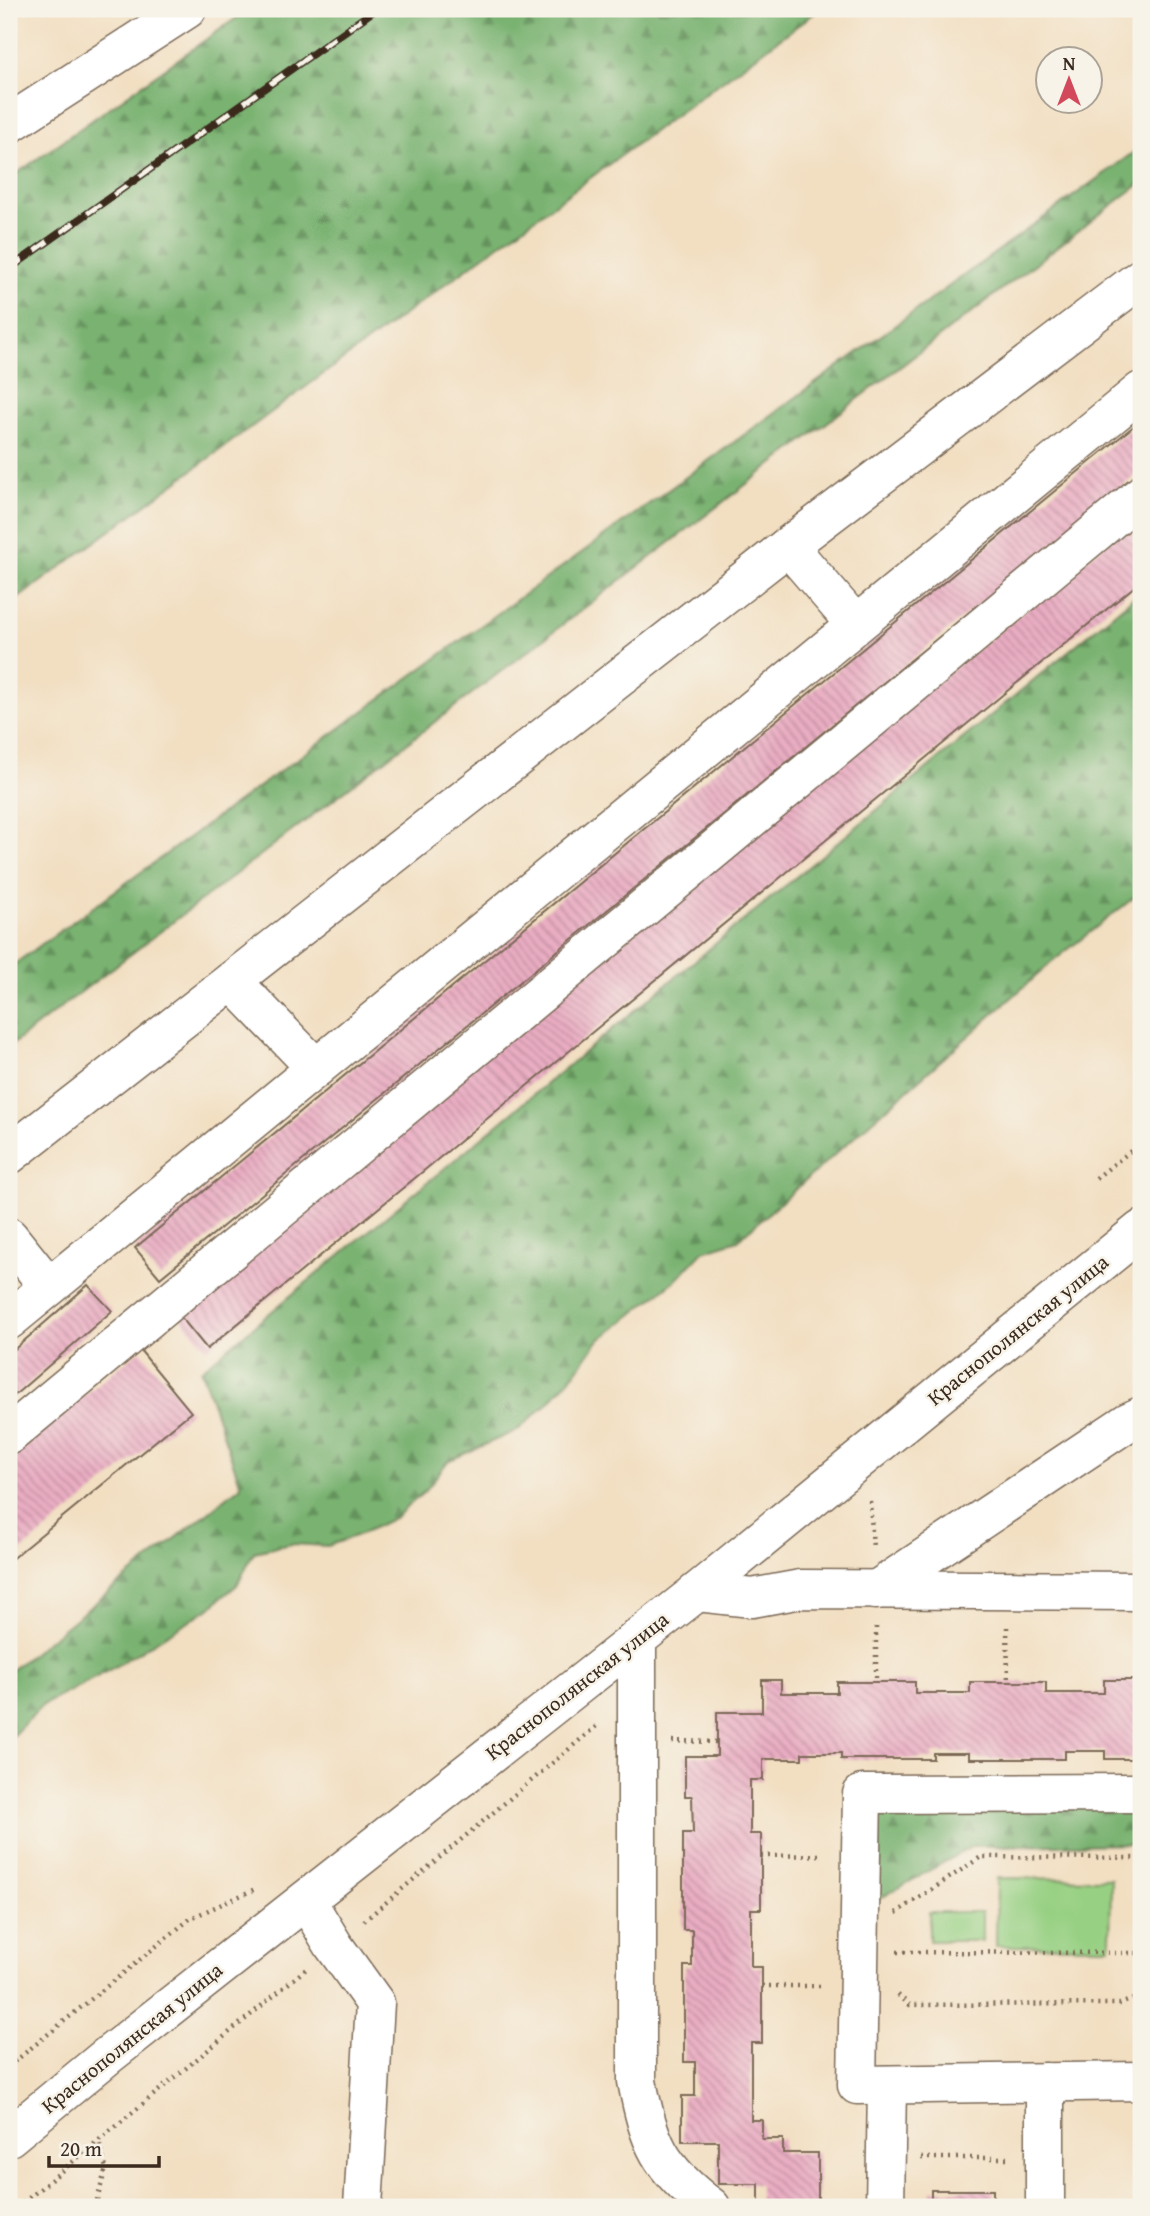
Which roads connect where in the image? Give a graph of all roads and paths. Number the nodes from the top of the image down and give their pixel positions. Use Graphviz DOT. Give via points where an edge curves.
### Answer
graph roads {
  1 [pos="187,9"];
  2 [pos="9,124"];
  3 [pos="1141,278"];
  4 [pos="1141,391"];
  5 [pos="1141,495"];
  6 [pos="789,546"];
  7 [pos="855,624"];
  8 [pos="232,981"];
  9 [pos="316,1068"];
  10 [pos="1141,1143"];
  11 [pos="9,1155"];
  12 [pos="1096,1178"];
  13 [pos="1141,1230"];
  14 [pos="9,1237"];
  15 [pos="49,1287"];
  16 [pos="9,1320"];
  17 [pos="1141,1416"];
  18 [pos="9,1435"];
  19 [pos="870,1500"];
  20 [pos="859,1508"];
  21 [pos="876,1590"];
  22 [pos="1007,1590"];
  23 [pos="1141,1591"];
  24 [pos="696,1592"];
  25 [pos="637,1639"];
  26 [pos="876,1682"];
  27 [pos="1008,1682"];
  28 [pos="637,1693"];
  29 [pos="1141,1793"];
  30 [pos="861,1855"];
  31 [pos="761,1856"];
  32 [pos="1141,1858"];
  33 [pos="257,1888"];
  34 [pos="306,1900"];
  35 [pos="891,1916"];
  36 [pos="334,1946"];
  37 [pos="1141,1954"];
  38 [pos="869,1976"];
  39 [pos="762,1986"];
  40 [pos="1141,1996"];
  41 [pos="9,2066"];
  42 [pos="1141,2081"];
  43 [pos="1045,2082"];
  44 [pos="887,2085"];
  45 [pos="9,2137"];
  46 [pos="99,2141"];
  47 [pos="885,2158"];
  48 [pos="1045,2158"];
  49 [pos="18,2207"];
  50 [pos="95,2207"];
  51 [pos="363,2207"];
  52 [pos="710,2207"];
  53 [pos="885,2207"];
  54 [pos="1045,2207"];
  1 -- 2 [label="street"];
  3 -- 6 [label="street"];
  4 -- 7 [label="street"];
  5 -- 18 [label="street"];
  6 -- 7 [label="street"];
  6 -- 8 [label="street"];
  7 -- 9 [label="street"];
  8 -- 9 [label="street"];
  8 -- 11 [label="street"];
  9 -- 15 [label="street"];
  10 -- 12 [label="path"];
  13 -- 24 [label="street, Краснополянская улица"];
  14 -- 15 [label="street"];
  15 -- 16 [label="street"];
  17 -- 21 [label="street"];
  19 -- 20 [label="path"];
  21 -- 22 [label="street"];
  21 -- 24 [label="street" via="801,1589 752,1598"];
  21 -- 26 [label="path"];
  22 -- 23 [label="street"];
  22 -- 27 [label="path"];
  24 -- 25 [label="street, Краснополянская улица"];
  25 -- 28 [label="street"];
  25 -- 34 [label="street, Краснополянская улица"];
  28 -- 36 [label="path"];
  28 -- 52 [label="street" via="637,2081 655,2148 674,2174"];
  29 -- 30 [label="street" via="862,1794"];
  30 -- 31 [label="path"];
  30 -- 38 [label="street"];
  32 -- 35 [label="path" via="981,1857"];
  33 -- 41 [label="path" via="191,1917"];
  34 -- 36 [label="street"];
  34 -- 45 [label="street, Краснополянская улица"];
  36 -- 46 [label="path"];
  36 -- 51 [label="street" via="375,2003"];
  37 -- 38 [label="path"];
  38 -- 39 [label="path"];
  38 -- 40 [label="path" via="910,2005 1120,2004"];
  38 -- 44 [label="street" via="857,2085"];
  42 -- 43 [label="street"];
  43 -- 44 [label="street"];
  43 -- 48 [label="street"];
  44 -- 47 [label="street"];
  46 -- 49 [label="path"];
  46 -- 50 [label="path" via="106,2168"];
  47 -- 48 [label="path"];
  47 -- 53 [label="street"];
  48 -- 54 [label="street"];
}
